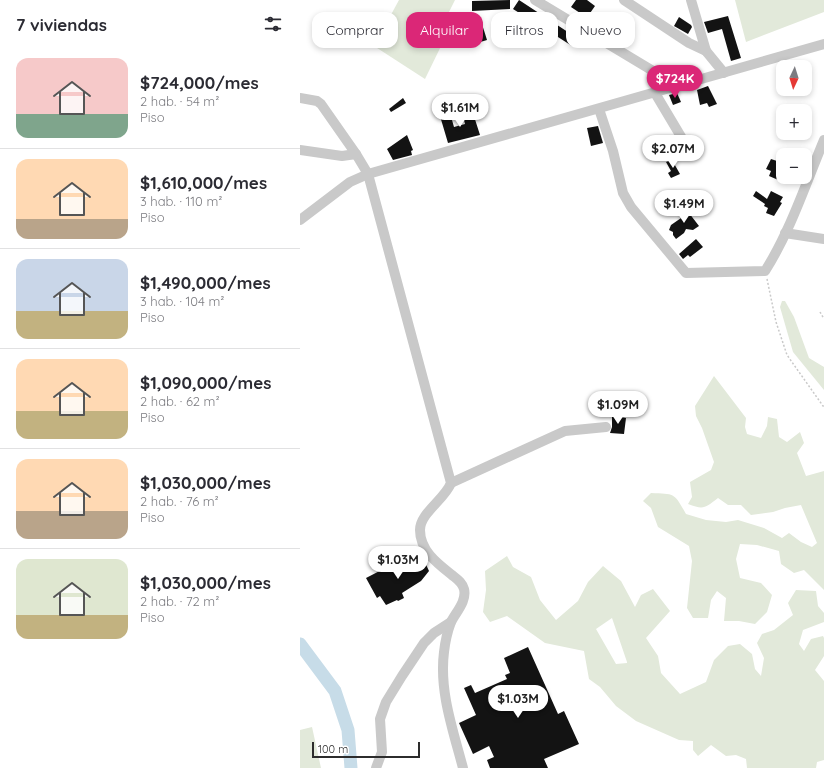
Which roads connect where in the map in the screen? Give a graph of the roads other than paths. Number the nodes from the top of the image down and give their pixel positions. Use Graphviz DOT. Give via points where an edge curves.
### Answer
graph roads {
  1 [pos="535,0"];
  2 [pos="624,0"];
  3 [pos="691,0"];
  4 [pos="824,44"];
  5 [pos="706,51"];
  6 [pos="724,73"];
  7 [pos="678,86"];
  8 [pos="655,93"];
  9 [pos="300,98"];
  10 [pos="600,109"];
  11 [pos="824,140"];
  12 [pos="686,145"];
  13 [pos="300,150"];
  14 [pos="356,154"];
  15 [pos="368,174"];
  16 [pos="300,220"];
  17 [pos="785,233"];
  18 [pos="824,239"];
  19 [pos="606,427"];
  20 [pos="451,483"];
  21 [pos="451,622"];
  22 [pos="376,768"];
  23 [pos="462,768"];
  1 -- 7 [label="street"];
  2 -- 5 [label="street" via="688,43"];
  3 -- 5 [label="street"];
  4 -- 6 [label="street"];
  5 -- 6 [label="street"];
  6 -- 7 [label="street"];
  7 -- 8 [label="street"];
  8 -- 10 [label="street"];
  8 -- 12 [label="street"];
  9 -- 14 [label="street" via="321,104"];
  10 -- 15 [label="street"];
  10 -- 17 [label="street" via="623,193 631,207 686,272 765,272"];
  11 -- 17 [label="street"];
  13 -- 14 [label="street" via="342,156"];
  14 -- 15 [label="street"];
  15 -- 16 [label="street" via="350,182"];
  15 -- 20 [label="street"];
  17 -- 18 [label="street"];
  19 -- 20 [label="street" via="565,431"];
  20 -- 21 [label="street" via="444,496 424,518 420,529 422,542 434,561 461,582 464,590 460,608"];
  21 -- 22 [label="street" via="424,643 386,702 380,719 382,752"];
  21 -- 23 [label="street" via="444,651 444,693"];
}
